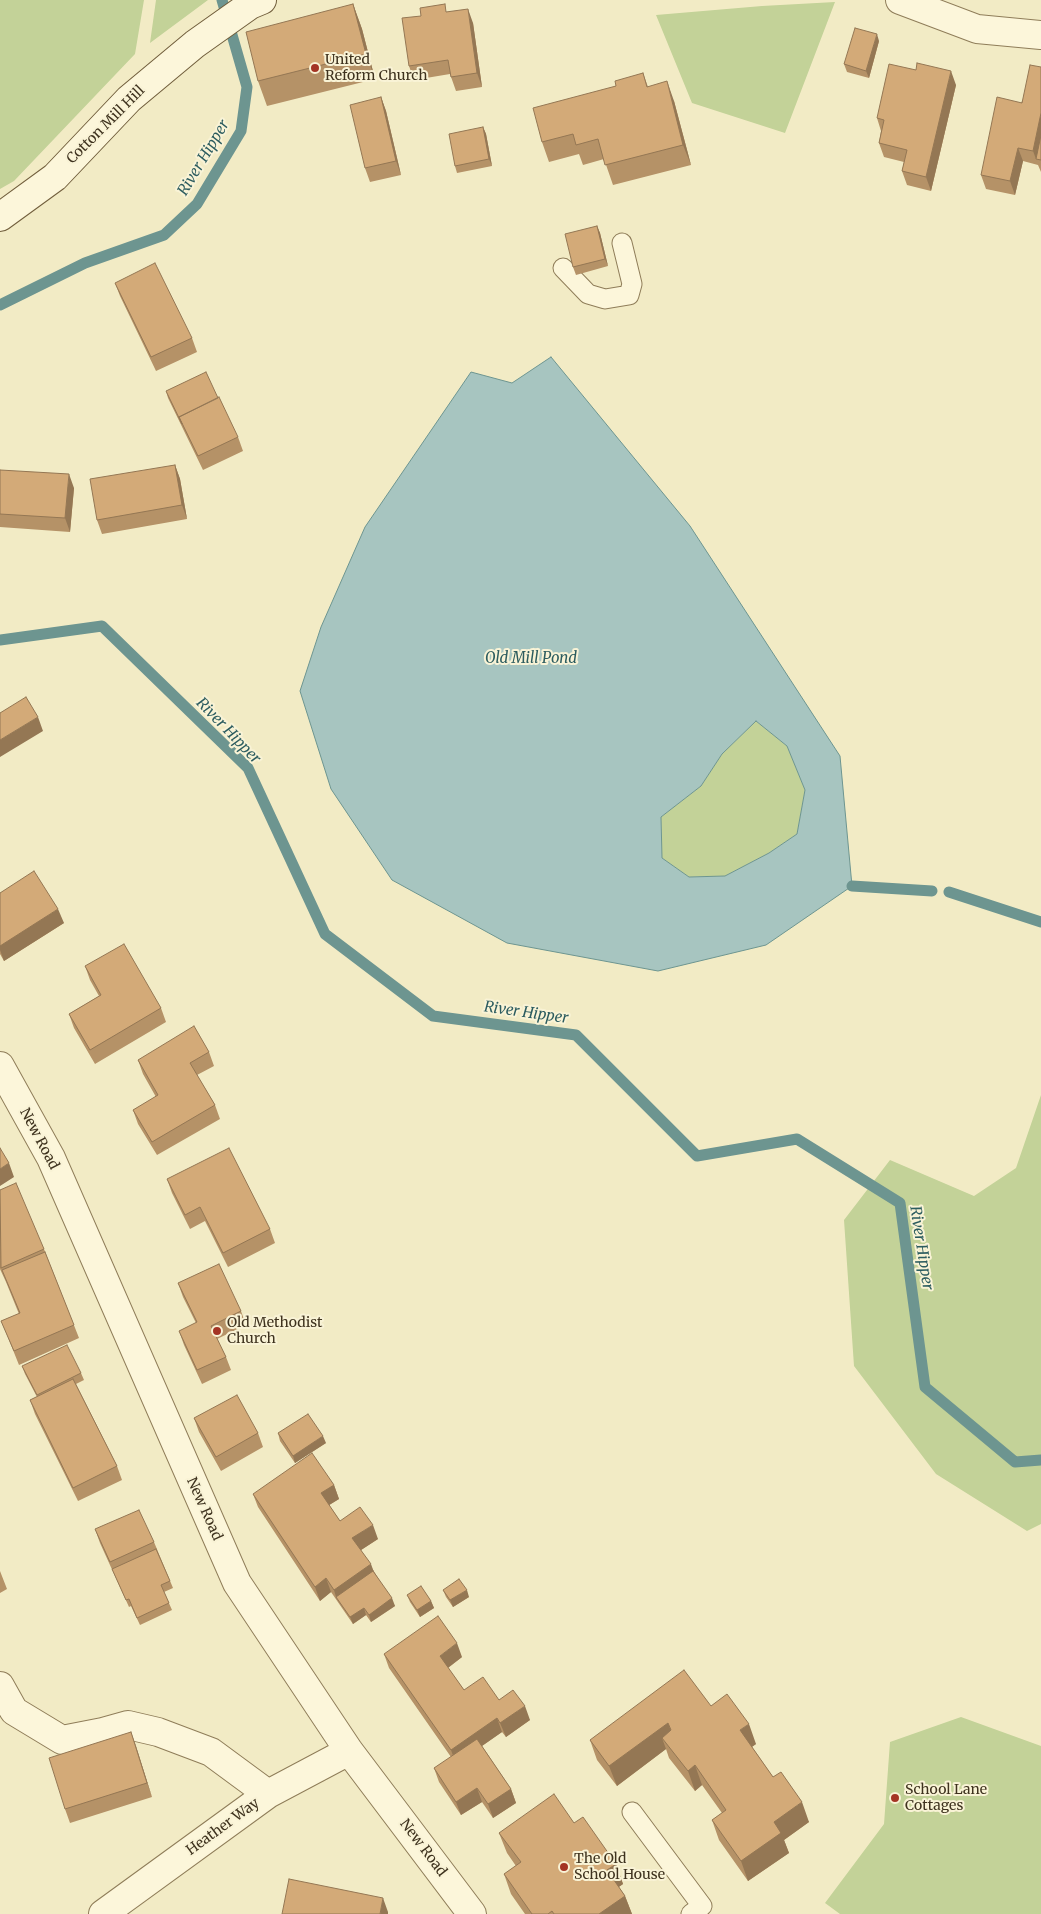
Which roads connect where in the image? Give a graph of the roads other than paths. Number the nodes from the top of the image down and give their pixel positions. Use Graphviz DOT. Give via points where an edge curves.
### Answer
graph roads {
  1 [pos="900,0"];
  2 [pos="256,2"];
  3 [pos="1041,35"];
  4 [pos="0,217"];
  5 [pos="622,243"];
  6 [pos="563,268"];
  7 [pos="0,1066"];
  8 [pos="2,1696"];
  9 [pos="350,1751"];
  10 [pos="268,1794"];
  11 [pos="632,1812"];
  12 [pos="103,1914"];
  13 [pos="472,1914"];
  14 [pos="691,1914"];
  1 -- 3 [label="street" via="977,29"];
  2 -- 4 [label="street, Cotton Mill Hill" via="196,44 129,99 55,177"];
  5 -- 6 [label="lane" via="632,284 629,294 605,299 588,294"];
  7 -- 9 [label="street, New Road" via="51,1158 237,1582"];
  8 -- 10 [label="street" via="14,1711 62,1740 128,1724 211,1752"];
  9 -- 10 [label="street, Heather Way"];
  9 -- 13 [label="street, New Road"];
  10 -- 12 [label="street, Heather Way"];
  11 -- 14 [label="lane" via="702,1906"];
}
